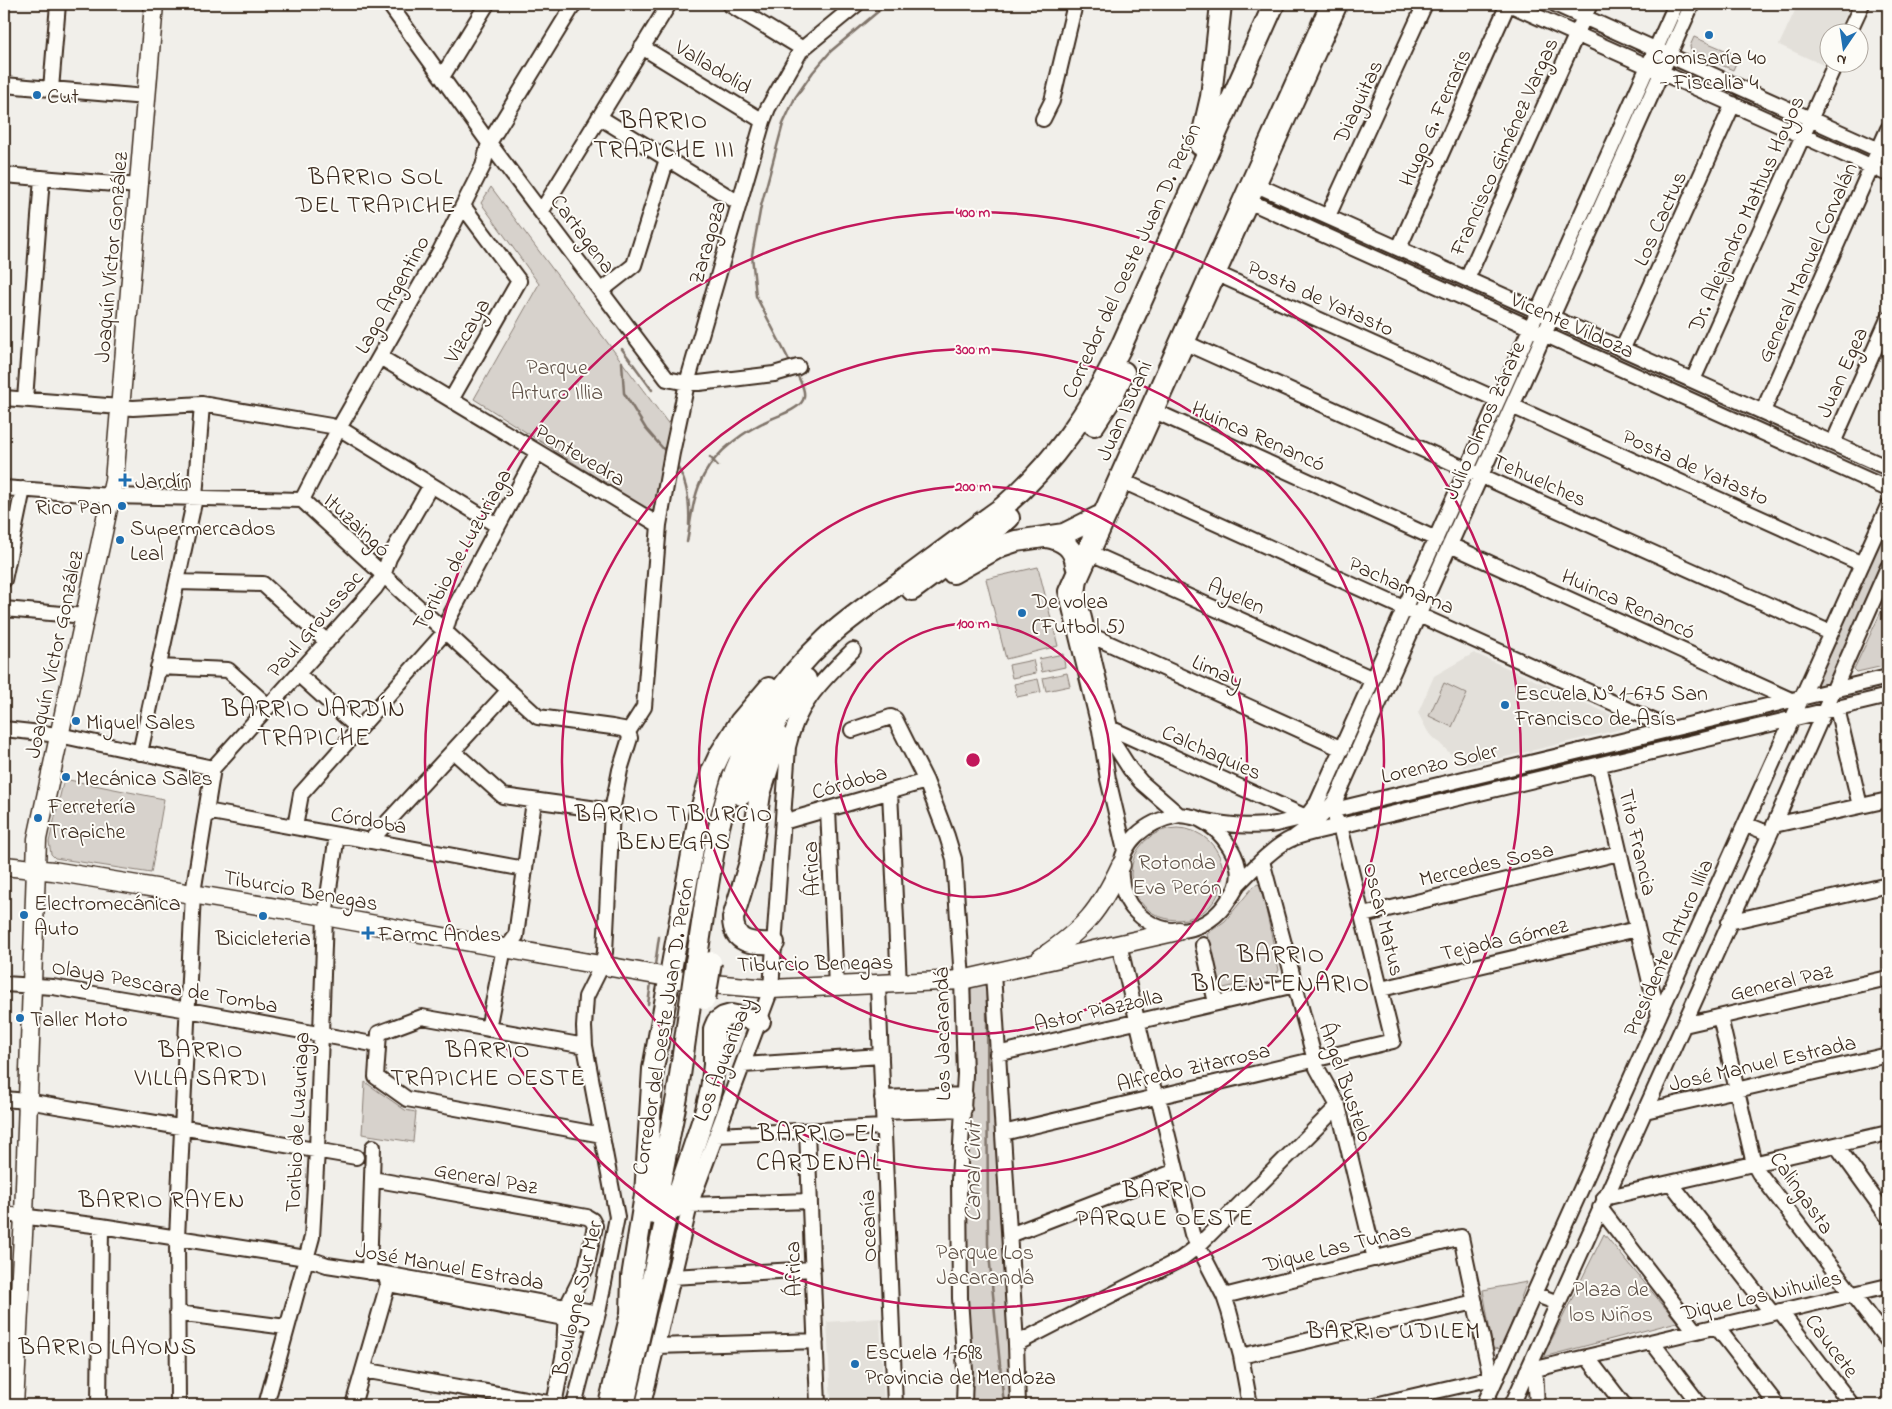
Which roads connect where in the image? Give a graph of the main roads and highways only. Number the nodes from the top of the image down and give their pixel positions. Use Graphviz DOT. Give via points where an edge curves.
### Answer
graph roads {
  1 [pos="154,4"];
  2 [pos="1221,4"];
  3 [pos="1274,4"];
  4 [pos="1288,4"];
  5 [pos="1169,239"];
  6 [pos="1106,512"];
  7 [pos="1044,537"];
  8 [pos="1084,556"];
  9 [pos="898,601"];
  10 [pos="873,609"];
  11 [pos="841,638"];
  12 [pos="805,680"];
  13 [pos="1123,858"];
  14 [pos="4,866"];
  15 [pos="36,869"];
  16 [pos="1178,931"];
  17 [pos="774,943"];
  18 [pos="704,962"];
  19 [pos="1035,963"];
  20 [pos="669,977"];
  21 [pos="698,998"];
  22 [pos="760,1021"];
  23 [pos="659,1252"];
  24 [pos="631,1314"];
  25 [pos="10,1331"];
  26 [pos="14,1405"];
  27 [pos="610,1405"];
  28 [pos="624,1405"];
  1 -- 15 [label="main road, Joaquín Víctor González" via="111,496 40,821"];
  2 -- 5 [label="highway" via="1207,121"];
  3 -- 5 [label="highway, Corredor del Oeste Juan D. Perón"];
  4 -- 9 [label="highway, Corredor del Oeste Juan D. Perón" via="1111,399 1058,472 1030,500"];
  5 -- 10 [label="highway, Corredor del Oeste Juan D. Perón" via="1105,381 1062,446 1002,508"];
  6 -- 7 [label="highway" via="1064,534"];
  7 -- 8 [label="highway" via="1058,539 1073,552"];
  7 -- 9 [label="highway" via="1001,546"];
  9 -- 10 [label="highway, Corredor del Oeste Juan D. Perón"];
  10 -- 11 [label="highway, Corredor del Oeste Juan D. Perón"];
  11 -- 12 [label="highway, Corredor del Oeste Juan D. Perón"];
  11 -- 18 [label="highway, Corredor del Oeste Juan D. Perón" via="784,684 739,762 724,807 715,850"];
  11 -- 20 [label="highway" via="777,680 740,722 720,754 699,816"];
  12 -- 17 [label="highway" via="778,736 760,794 750,862 733,918 736,935 744,941"];
  12 -- 18 [label="highway, Corredor del Oeste Juan D. Perón" via="766,739 741,795"];
  13 -- 19 [label="main road, Tiburcio Benegas" via="1094,914 1080,930"];
  14 -- 15 [label="main road, Tiburcio Benegas"];
  15 -- 20 [label="main road, Tiburcio Benegas"];
  15 -- 25 [label="main road, Joaquín Víctor González" via="24,1216"];
  16 -- 19 [label="main road, Tiburcio Benegas"];
  18 -- 21 [label="highway, Corredor del Oeste Juan D. Perón, bridge"];
  19 -- 20 [label="main road, Tiburcio Benegas" via="962,980 878,986 771,989"];
  20 -- 24 [label="highway" via="652,1069 645,1195 632,1277"];
  21 -- 23 [label="highway, Corredor del Oeste Juan D. Perón" via="678,1164"];
  21 -- 24 [label="highway, Corredor del Oeste Juan D. Perón"];
  22 -- 23 [label="highway" via="731,1015 717,1022 714,1028 714,1066 706,1110"];
  23 -- 28 [label="highway, Corredor del Oeste Juan D. Perón"];
  24 -- 27 [label="highway, Corredor del Oeste Juan D. Perón"];
  25 -- 26 [label="main road, Joaquín Víctor González"];
}
